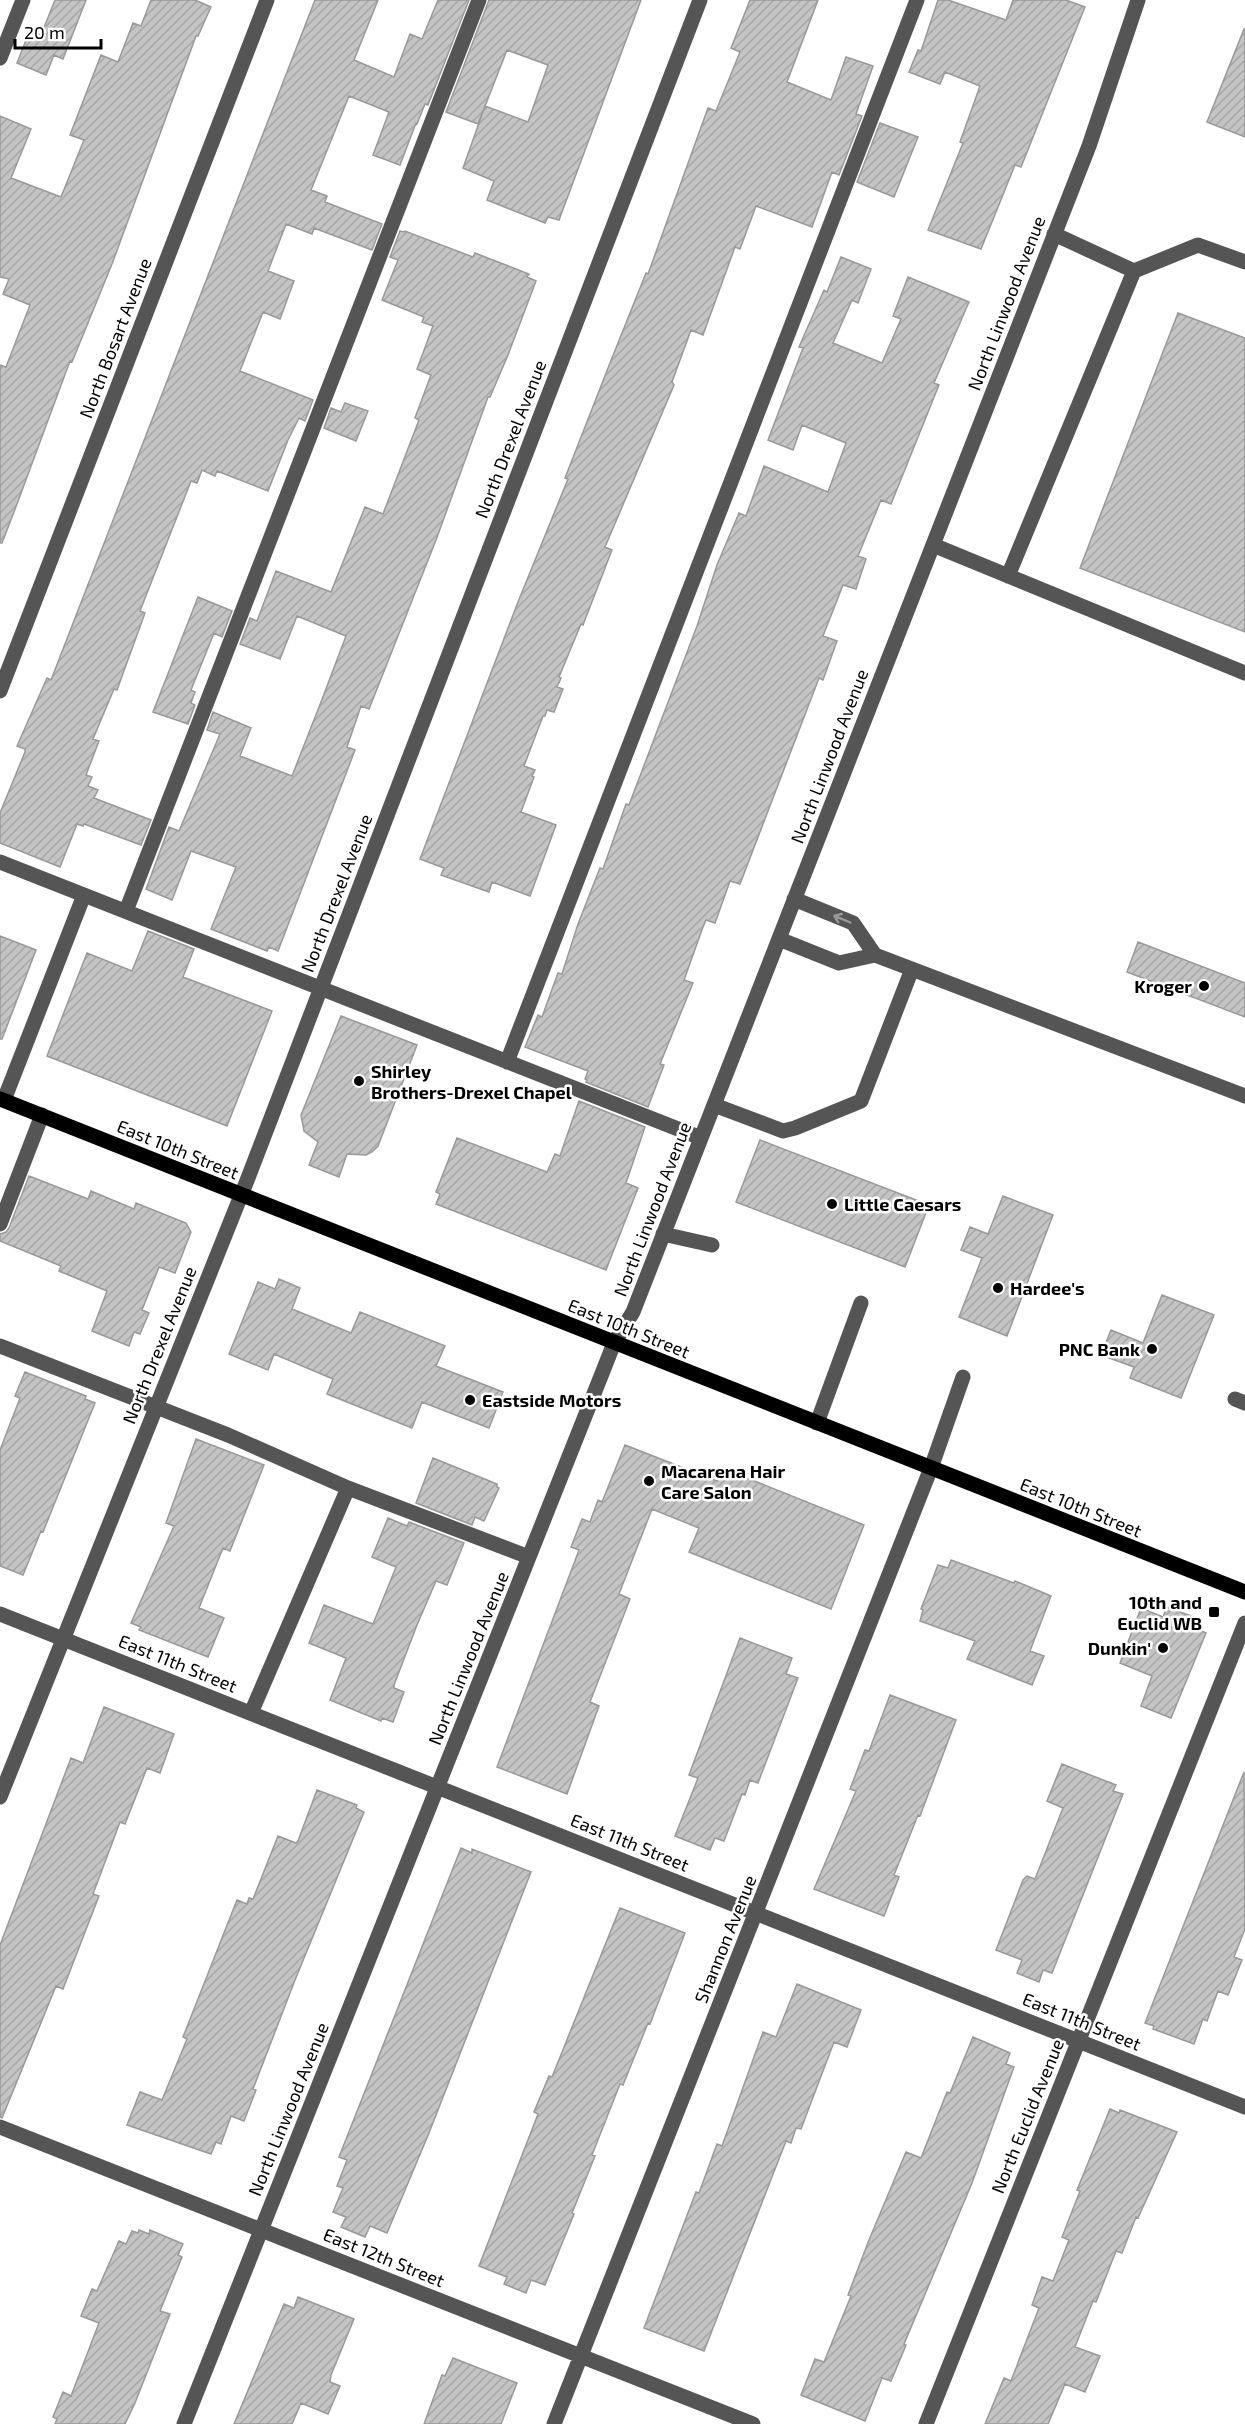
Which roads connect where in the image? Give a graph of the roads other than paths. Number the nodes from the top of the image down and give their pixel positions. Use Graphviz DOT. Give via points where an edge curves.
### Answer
graph roads {
  1 [pos="23,0"];
  2 [pos="267,0"];
  3 [pos="479,0"];
  4 [pos="700,0"];
  5 [pos="917,0"];
  6 [pos="1138,0"];
  7 [pos="0,58"];
  8 [pos="1054,234"];
  9 [pos="1245,262"];
  10 [pos="1134,271"];
  11 [pos="933,544"];
  12 [pos="1008,576"];
  13 [pos="1245,673"];
  14 [pos="0,691"];
  15 [pos="0,862"];
  16 [pos="84,895"];
  17 [pos="794,899"];
  18 [pos="126,911"];
  19 [pos="779,939"];
  20 [pos="875,955"];
  21 [pos="912,969"];
  22 [pos="321,988"];
  23 [pos="507,1062"];
  24 [pos="1245,1096"];
  25 [pos="2,1099"];
  26 [pos="714,1105"];
  27 [pos="42,1115"];
  28 [pos="701,1138"];
  29 [pos="240,1194"];
  30 [pos="0,1224"];
  31 [pos="663,1234"];
  32 [pos="712,1245"];
  33 [pos="861,1303"];
  34 [pos="614,1343"];
  35 [pos="0,1346"];
  36 [pos="963,1377"];
  37 [pos="156,1405"];
  38 [pos="817,1423"];
  39 [pos="931,1468"];
  40 [pos="348,1488"];
  41 [pos="529,1557"];
  42 [pos="1245,1592"];
  43 [pos="0,1614"];
  44 [pos="1245,1623"];
  45 [pos="63,1639"];
  46 [pos="251,1713"];
  47 [pos="438,1787"];
  48 [pos="0,1797"];
  49 [pos="756,1913"];
  50 [pos="1078,2041"];
  51 [pos="1245,2107"];
  52 [pos="0,2127"];
  53 [pos="261,2230"];
  54 [pos="581,2356"];
  55 [pos="184,2424"];
  56 [pos="554,2424"];
  57 [pos="753,2424"];
  58 [pos="926,2424"];
  1 -- 7 [label="street"];
  2 -- 14 [label="street, North Bosart Avenue"];
  3 -- 18 [label="street"];
  4 -- 22 [label="street, North Drexel Avenue"];
  5 -- 23 [label="street"];
  6 -- 8 [label="street, North Linwood Avenue" via="1089,146"];
  8 -- 10 [label="street"];
  8 -- 11 [label="street, North Linwood Avenue"];
  9 -- 10 [label="street" via="1198,245"];
  10 -- 12 [label="street"];
  11 -- 12 [label="street"];
  11 -- 17 [label="street, North Linwood Avenue"];
  12 -- 13 [label="street"];
  15 -- 16 [label="street"];
  16 -- 18 [label="street"];
  16 -- 25 [label="street"];
  17 -- 19 [label="street, North Linwood Avenue"];
  20 -- 17 [label="street, one-way" via="853,923"];
  18 -- 22 [label="street"];
  19 -- 20 [label="street" via="839,963"];
  19 -- 26 [label="street, North Linwood Avenue"];
  20 -- 21 [label="street"];
  21 -- 24 [label="street"];
  21 -- 26 [label="street" via="861,1101 783,1131"];
  22 -- 23 [label="street"];
  22 -- 29 [label="street, North Drexel Avenue"];
  23 -- 28 [label="street"];
  25 -- 27 [label="main road, East 10th Street"];
  26 -- 28 [label="street, North Linwood Avenue"];
  27 -- 29 [label="main road, East 10th Street"];
  27 -- 30 [label="street"];
  28 -- 31 [label="street, North Linwood Avenue"];
  29 -- 34 [label="main road, East 10th Street"];
  29 -- 37 [label="street, North Drexel Avenue"];
  31 -- 32 [label="street"];
  31 -- 34 [label="street, North Linwood Avenue" via="633,1312"];
  33 -- 38 [label="street"];
  34 -- 38 [label="main road, East 10th Street"];
  34 -- 41 [label="street, North Linwood Avenue"];
  35 -- 37 [label="street"];
  36 -- 39 [label="street, Shannon Avenue"];
  37 -- 40 [label="street"];
  37 -- 45 [label="street, North Drexel Avenue"];
  38 -- 39 [label="main road, East 10th Street"];
  39 -- 42 [label="main road, East 10th Street"];
  39 -- 49 [label="street, Shannon Avenue"];
  40 -- 41 [label="street"];
  40 -- 46 [label="street"];
  41 -- 47 [label="street, North Linwood Avenue"];
  43 -- 45 [label="street, East 11th Street"];
  44 -- 50 [label="street, North Euclid Avenue"];
  45 -- 46 [label="street, East 11th Street"];
  45 -- 48 [label="street, North Drexel Avenue"];
  46 -- 47 [label="street, East 11th Street"];
  47 -- 49 [label="street, East 11th Street"];
  47 -- 53 [label="street, North Linwood Avenue"];
  49 -- 50 [label="street, East 11th Street"];
  49 -- 54 [label="street, Shannon Avenue"];
  50 -- 51 [label="street, East 11th Street"];
  50 -- 58 [label="street, North Euclid Avenue"];
  52 -- 53 [label="street, East 12th Street"];
  53 -- 54 [label="street, East 12th Street"];
  53 -- 55 [label="street, North Linwood Avenue"];
  54 -- 56 [label="street, Shannon Avenue"];
  54 -- 57 [label="street, East 12th Street"];
}
